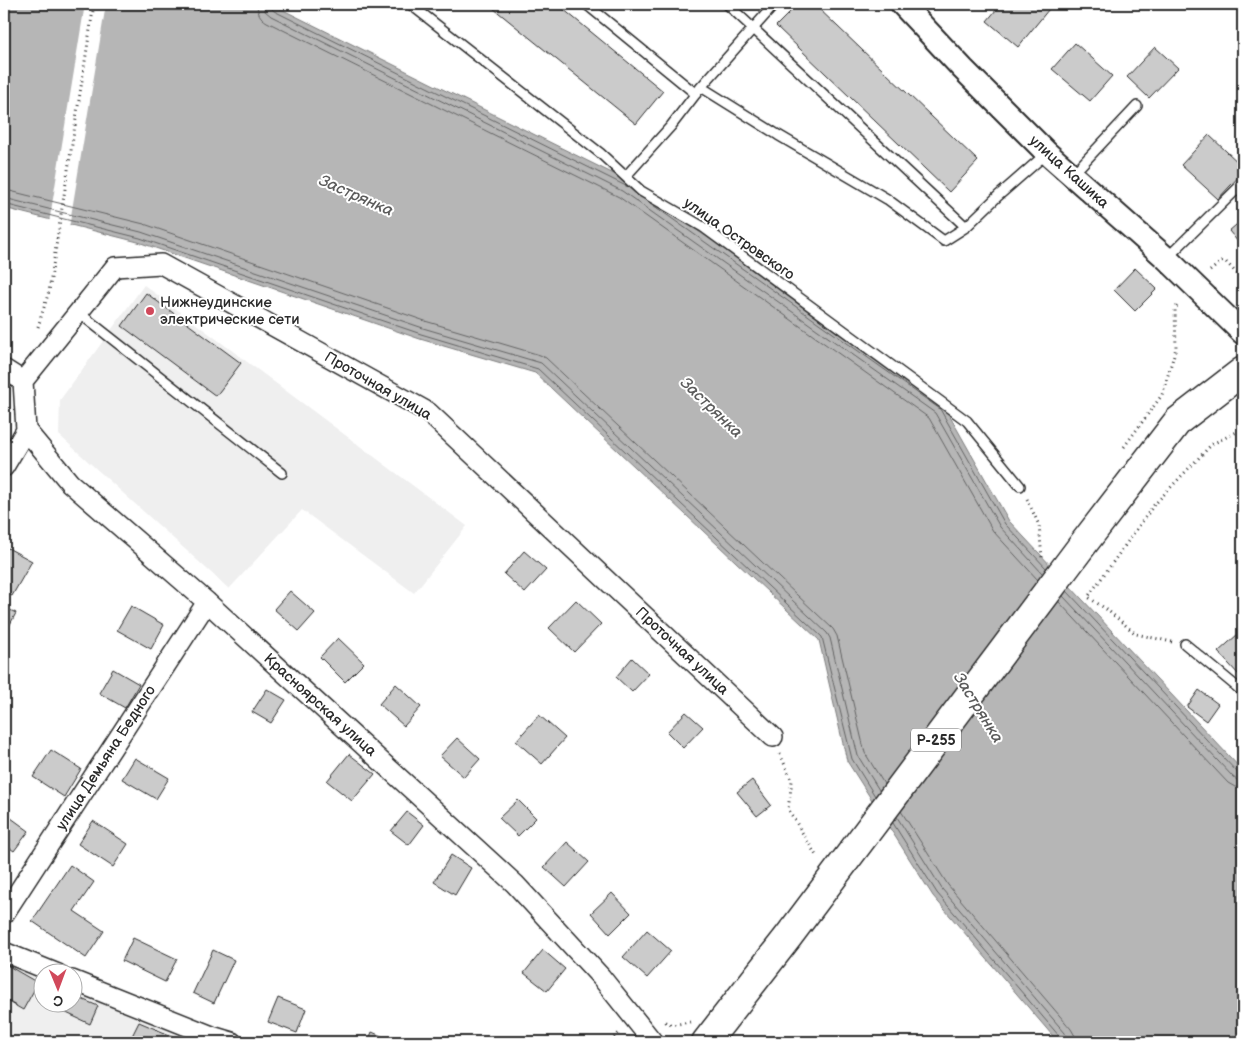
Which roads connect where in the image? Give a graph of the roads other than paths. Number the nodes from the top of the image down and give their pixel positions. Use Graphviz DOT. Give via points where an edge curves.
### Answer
graph roads {
  1 [pos="410,4"];
  2 [pos="586,4"];
  3 [pos="727,4"];
  4 [pos="775,4"];
  5 [pos="902,4"];
  6 [pos="753,28"];
  7 [pos="698,91"];
  8 [pos="1138,106"];
  9 [pos="1047,153"];
  10 [pos="626,176"];
  11 [pos="1072,176"];
  12 [pos="1243,183"];
  13 [pos="966,227"];
  14 [pos="1167,258"];
  15 [pos="78,312"];
  16 [pos="1243,332"];
  17 [pos="4,369"];
  18 [pos="1243,371"];
  19 [pos="23,381"];
  20 [pos="26,430"];
  21 [pos="4,467"];
  22 [pos="282,473"];
  23 [pos="1020,486"];
  24 [pos="207,602"];
  25 [pos="1185,644"];
  26 [pos="1243,692"];
  27 [pos="773,737"];
  28 [pos="4,914"];
  29 [pos="4,952"];
  30 [pos="33,964"];
  31 [pos="82,984"];
  32 [pos="700,1032"];
  33 [pos="210,1039"];
  34 [pos="232,1042"];
  35 [pos="653,1042"];
  1 -- 10 [label="lane, улица Островского"];
  2 -- 7 [label="lane"];
  3 -- 6 [label="lane"];
  4 -- 6 [label="lane"];
  5 -- 9 [label="street, улица Кашика"];
  6 -- 7 [label="lane"];
  6 -- 13 [label="lane"];
  7 -- 10 [label="lane"];
  7 -- 13 [label="lane" via="887,199 944,241"];
  8 -- 11 [label="lane"];
  9 -- 11 [label="street, улица Кашика"];
  9 -- 13 [label="lane"];
  10 -- 23 [label="lane, улица Островского" via="641,191 703,227 967,421"];
  11 -- 14 [label="street, улица Кашика"];
  12 -- 14 [label="lane"];
  14 -- 16 [label="street, улица Кашика"];
  15 -- 19 [label="street, Проточная улица"];
  15 -- 22 [label="lane"];
  15 -- 27 [label="street, Проточная улица" via="115,267 161,264 428,412"];
  17 -- 19 [label="street"];
  18 -- 32 [label="highway, Р-255" via="1178,421 788,938"];
  19 -- 20 [label="street"];
  20 -- 21 [label="street"];
  20 -- 24 [label="street, Красноярская улица" via="70,483"];
  24 -- 28 [label="street, улица Демьяна Бедного"];
  24 -- 35 [label="street, Красноярская улица" via="515,884 602,977"];
  25 -- 26 [label="lane"];
  29 -- 30 [label="street"];
  31 -- 33 [label="street"];
  33 -- 34 [label="street"];
}
